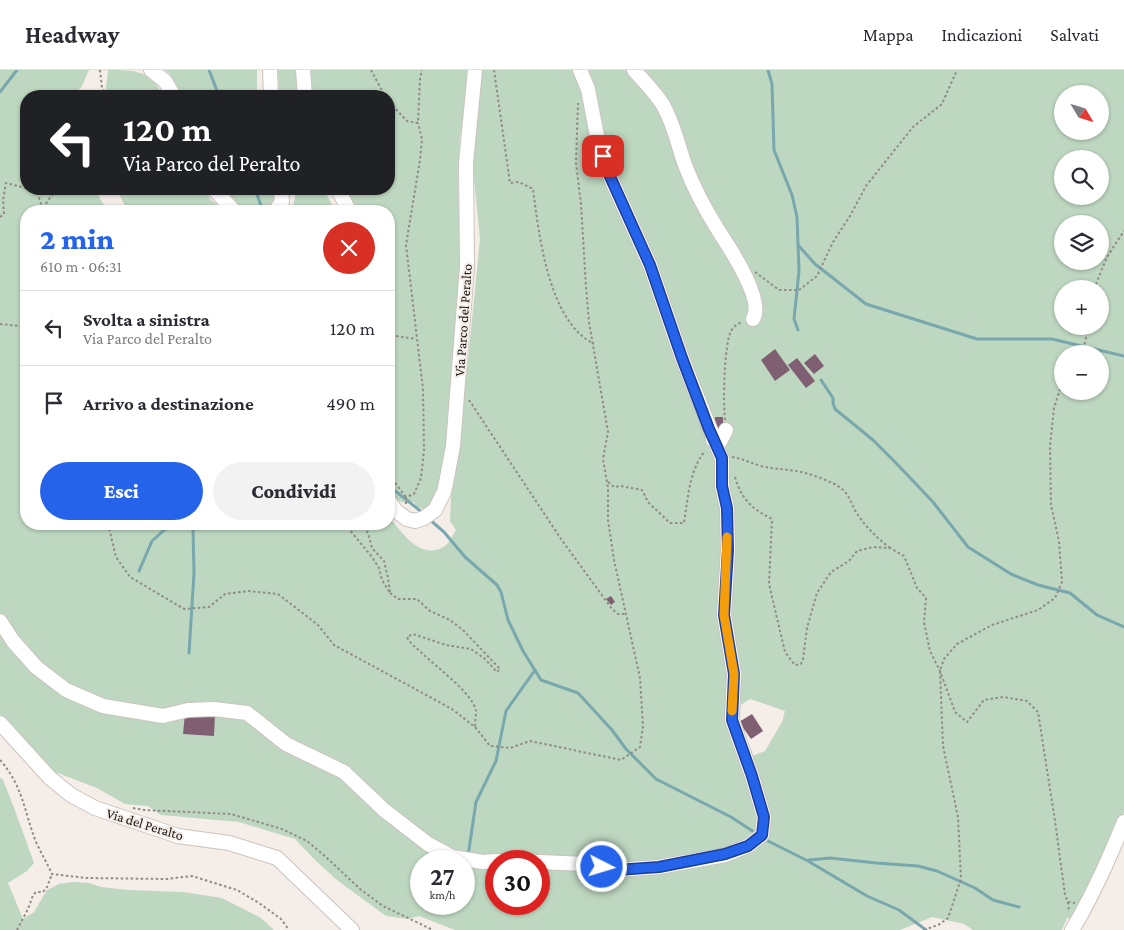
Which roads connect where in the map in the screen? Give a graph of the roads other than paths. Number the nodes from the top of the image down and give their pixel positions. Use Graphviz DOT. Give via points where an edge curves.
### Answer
graph roads {
  1 [pos="151,70"];
  2 [pos="270,70"];
  3 [pos="302,70"];
  4 [pos="475,70"];
  5 [pos="634,70"];
  6 [pos="584,72"];
  7 [pos="170,90"];
  8 [pos="271,90"];
  9 [pos="304,90"];
  10 [pos="219,195"];
  11 [pos="229,205"];
  12 [pos="753,319"];
  13 [pos="726,430"];
  14 [pos="713,440"];
  15 [pos="395,509"];
  16 [pos="0,621"];
  17 [pos="0,723"];
  18 [pos="1124,822"];
  19 [pos="485,862"];
  20 [pos="550,862"];
  21 [pos="347,928"];
  22 [pos="1072,930"];
  1 -- 7 [label="street"];
  2 -- 8 [label="street"];
  3 -- 9 [label="street"];
  4 -- 15 [label="street, Via Parco del Peralto" via="466,163 468,266 453,446 444,492 435,510 415,521"];
  5 -- 12 [label="street" via="656,93 664,107 680,145 681,165 740,264 750,287 755,310"];
  6 -- 14 [label="street" via="608,172 650,265"];
  10 -- 11 [label="street"];
  13 -- 14 [label="street" via="721,440"];
  14 -- 20 [label="street" via="722,458 722,486 727,508 724,615 734,674 732,720 764,817 762,835 748,846 725,854 659,867 617,870 587,864"];
  16 -- 19 [label="street" via="36,667 66,690 103,706 163,716 188,710 214,709 246,713 286,744 344,772 384,810 428,844 452,857"];
  17 -- 21 [label="street, Via del Peralto" via="50,778 71,796 95,808 178,836 229,843 276,858"];
  18 -- 22 [label="street" via="1088,903"];
}
